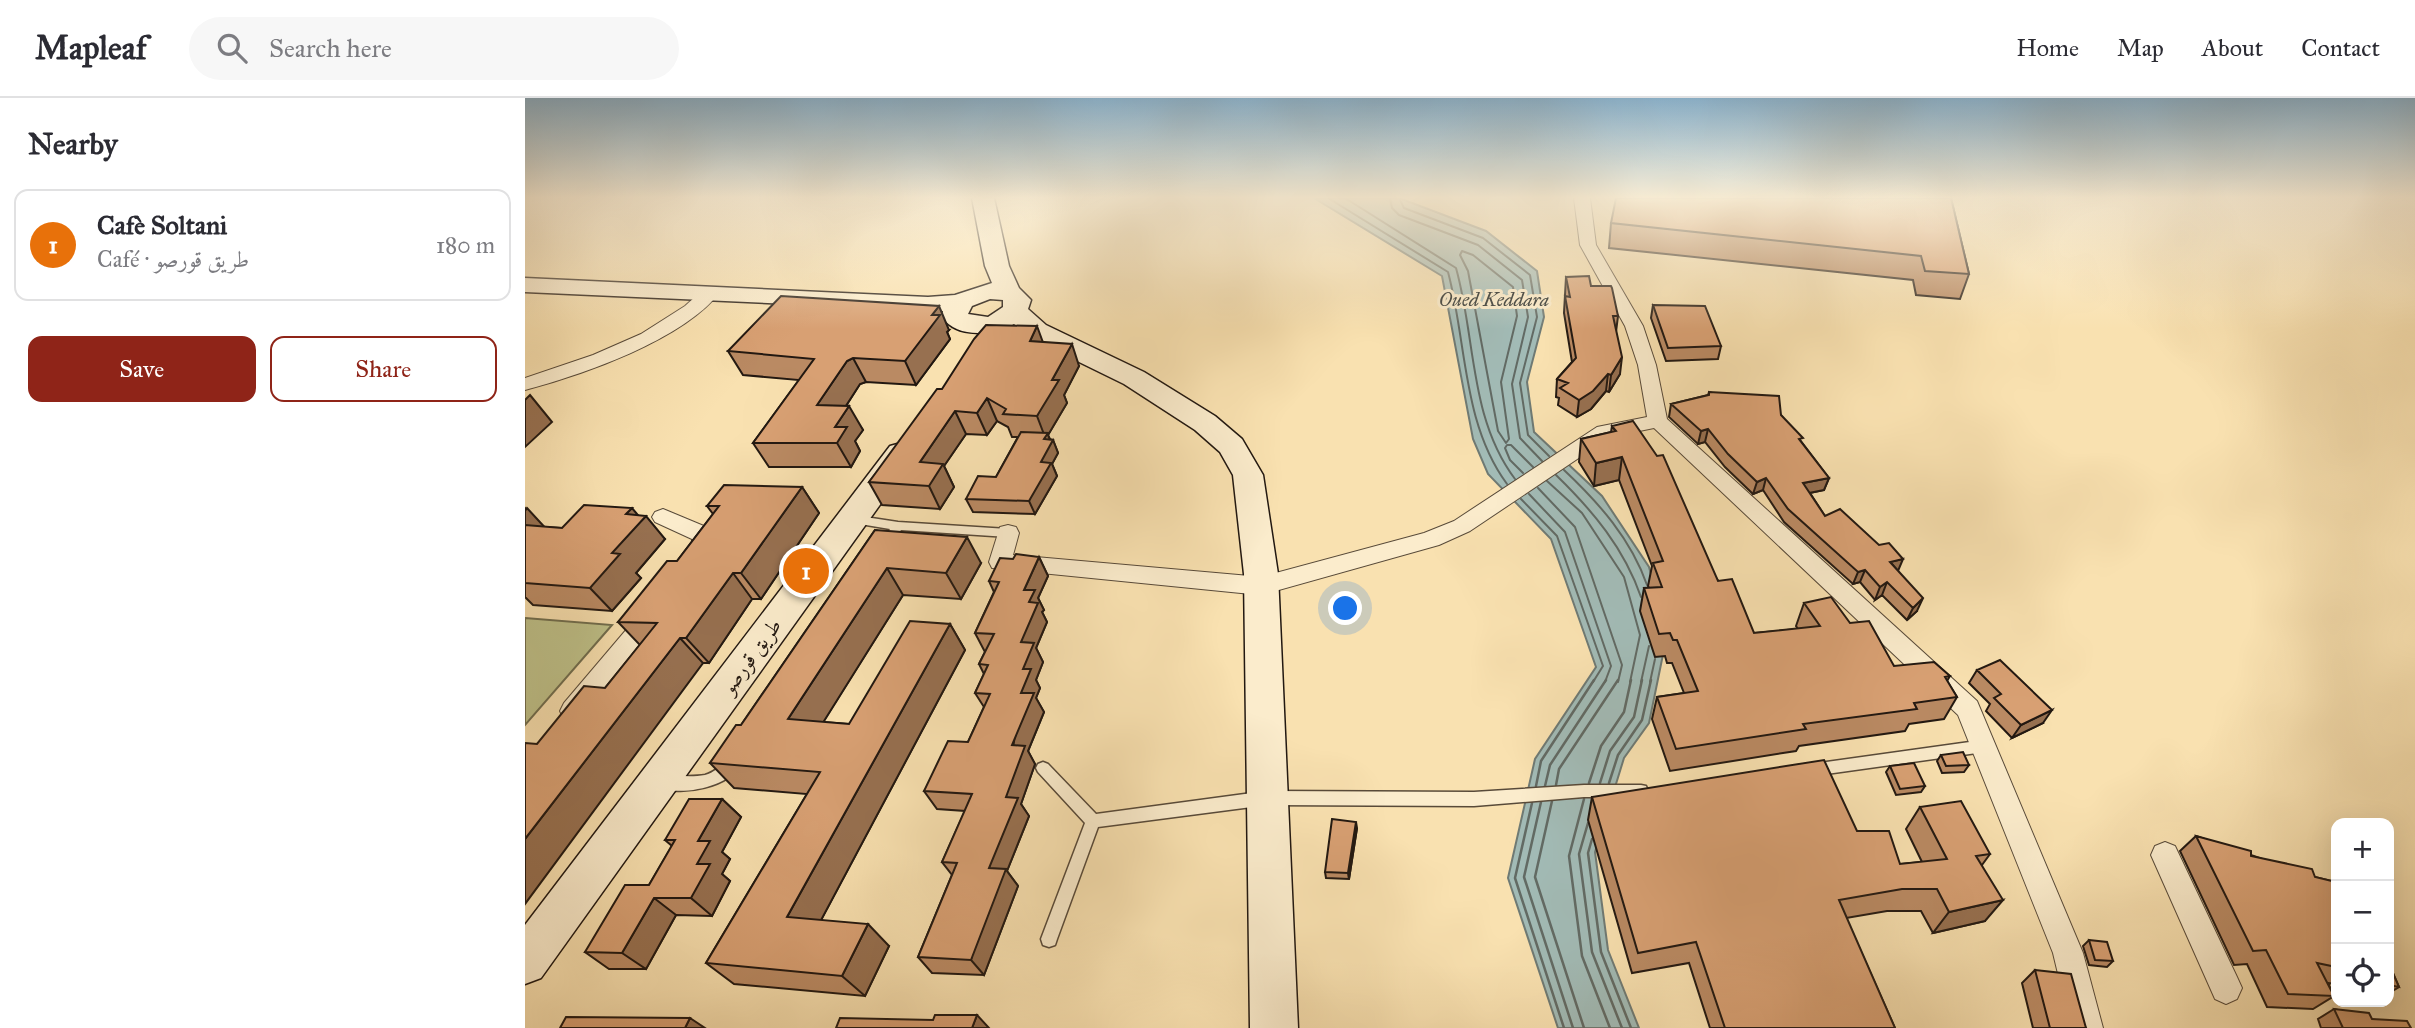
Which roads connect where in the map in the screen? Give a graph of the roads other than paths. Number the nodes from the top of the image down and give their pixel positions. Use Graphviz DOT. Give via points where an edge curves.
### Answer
graph roads {
  1 [pos="992,241"];
  2 [pos="1588,241"];
  3 [pos="525,285"];
  4 [pos="711,292"];
  5 [pos="982,319"];
  6 [pos="525,384"];
  7 [pos="1658,421"];
  8 [pos="916,432"];
  9 [pos="1565,460"];
  10 [pos="663,517"];
  11 [pos="852,519"];
  12 [pos="898,526"];
  13 [pos="1462,526"];
  14 [pos="1008,533"];
  15 [pos="875,560"];
  16 [pos="680,581"];
  17 [pos="1261,586"];
  18 [pos="663,602"];
  19 [pos="554,733"];
  20 [pos="1984,746"];
  21 [pos="742,753"];
  22 [pos="1043,768"];
  23 [pos="1793,773"];
  24 [pos="657,783"];
  25 [pos="1657,791"];
  26 [pos="1267,798"];
  27 [pos="1093,821"];
  28 [pos="2165,855"];
  29 [pos="1049,939"];
  30 [pos="525,962"];
  31 [pos="2226,988"];
  32 [pos="1274,1028"];
  33 [pos="2087,1028"];
  1 -- 5 [label="main road" via="997,266 988,284"];
  2 -- 7 [label="street" via="1633,326 1647,365"];
  3 -- 4 [label="main road"];
  4 -- 5 [label="main road" via="928,305"];
  4 -- 6 [label="street" via="690,313 638,343"];
  5 -- 17 [label="main road" via="1060,341 1134,378 1205,423 1231,446 1248,475"];
  7 -- 9 [label="street" via="1604,432"];
  7 -- 20 [label="street" via="1968,709"];
  8 -- 11 [label="main road, طريق قورصو"];
  9 -- 13 [label="street"];
  10 -- 16 [label="street" via="703,534 703,549"];
  11 -- 12 [label="lane"];
  11 -- 24 [label="main road, طريق قورصو"];
  12 -- 14 [label="lane"];
  12 -- 15 [label="lane"];
  13 -- 17 [label="street" via="1431,539"];
  14 -- 17 [label="street" via="1000,562"];
  17 -- 26 [label="main road"];
  18 -- 19 [label="street"];
  20 -- 23 [label="lane"];
  20 -- 33 [label="street" via="2068,953"];
  21 -- 24 [label="lane" via="719,779"];
  22 -- 27 [label="lane"];
  24 -- 30 [label="main road, طريق قورصو"];
  25 -- 26 [label="lane" via="1475,799"];
  26 -- 27 [label="lane"];
  26 -- 32 [label="main road"];
  27 -- 29 [label="lane"];
  28 -- 31 [label="street"];
}
